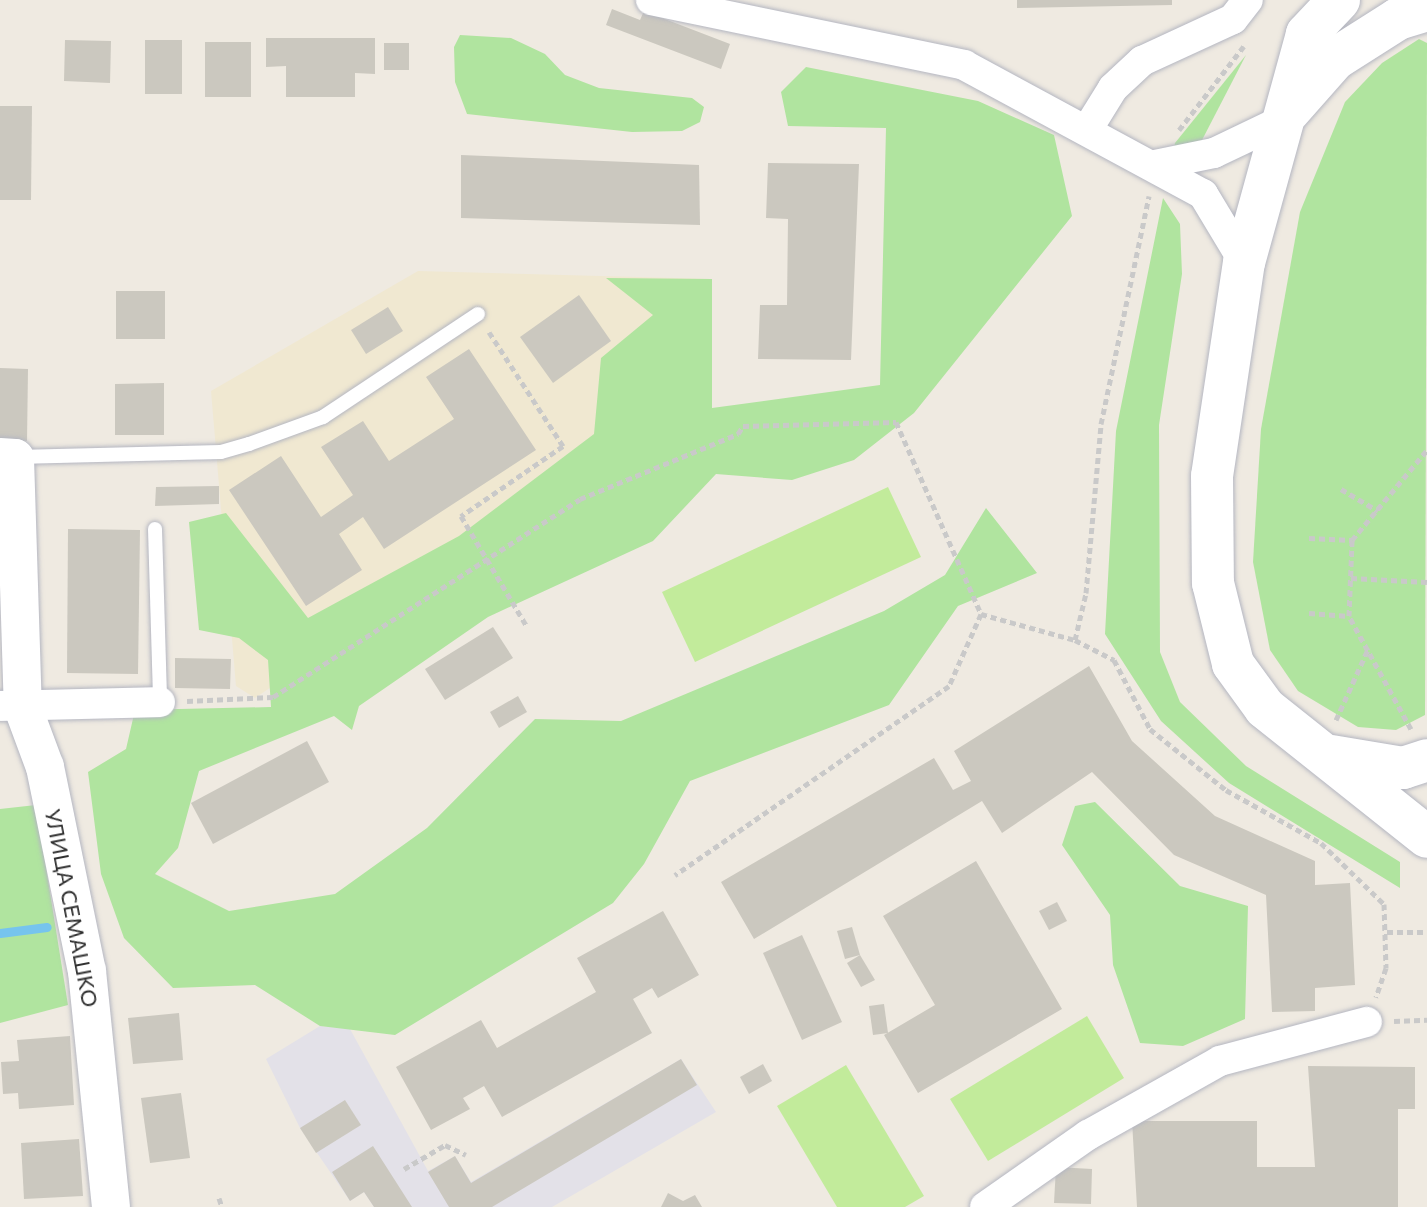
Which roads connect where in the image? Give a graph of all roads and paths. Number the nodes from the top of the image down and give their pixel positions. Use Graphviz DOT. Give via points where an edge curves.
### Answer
graph roads {
  1 [pos="651,0"];
  2 [pos="1248,0"];
  3 [pos="1339,0"];
  4 [pos="1427,10"];
  5 [pos="1281,121"];
  6 [pos="1087,130"];
  7 [pos="1155,165"];
  8 [pos="1244,262"];
  9 [pos="478,314"];
  10 [pos="1101,424"];
  11 [pos="1427,450"];
  12 [pos="8,457"];
  13 [pos="1341,489"];
  14 [pos="1378,511"];
  15 [pos="155,529"];
  16 [pos="1309,538"];
  17 [pos="1352,540"];
  18 [pos="487,559"];
  19 [pos="1351,578"];
  20 [pos="1427,582"];
  21 [pos="1309,613"];
  22 [pos="981,614"];
  23 [pos="1349,616"];
  24 [pos="526,625"];
  25 [pos="1075,640"];
  26 [pos="1368,649"];
  27 [pos="160,702"];
  28 [pos="12,707"];
  29 [pos="1333,740"];
  30 [pos="1423,743"];
  31 [pos="1427,837"];
  32 [pos="675,875"];
  33 [pos="1387,932"];
  34 [pos="1427,932"];
  35 [pos="1367,1022"];
  36 [pos="466,1155"];
  37 [pos="404,1169"];
  38 [pos="219,1198"];
  39 [pos="996,1204"];
  40 [pos="111,1207"];
  41 [pos="222,1207"];
  1 -- 6 [label="street" via="964,65"];
  2 -- 6 [label="street" via="1233,19 1142,61 1113,88"];
  3 -- 5 [label="main road" via="1307,34"];
  4 -- 5 [label="main road" via="1398,19 1335,59"];
  5 -- 7 [label="street" via="1214,153"];
  5 -- 8 [label="main road"];
  6 -- 7 [label="street"];
  7 -- 8 [label="street" via="1203,194"];
  8 -- 29 [label="main road" via="1212,476 1213,583 1233,664 1265,708"];
  9 -- 12 [label="lane" via="323,417 249,444 221,452"];
  9 -- 18 [label="path" via="563,446 461,516"];
  10 -- 25 [label="path" via="1086,593"];
  11 -- 14 [label="path"];
  12 -- 28 [label="street, УЛИЦА СЕМАШКО"];
  13 -- 14 [label="path"];
  14 -- 17 [label="path"];
  15 -- 27 [label="lane"];
  16 -- 17 [label="path"];
  17 -- 19 [label="path"];
  18 -- 22 [label="path" via="580,499 738,434 743,426 896,422"];
  18 -- 24 [label="path"];
  18 -- 27 [label="path" via="273,697"];
  19 -- 20 [label="path"];
  19 -- 23 [label="path"];
  21 -- 23 [label="path"];
  22 -- 25 [label="path"];
  22 -- 32 [label="path" via="949,686"];
  23 -- 26 [label="path"];
  25 -- 33 [label="path" via="1114,660 1150,729 1226,790 1321,843 1384,904"];
  26 -- 29 [label="path"];
  26 -- 30 [label="path"];
  27 -- 28 [label="street"];
  28 -- 40 [label="street, УЛИЦА СЕМАШКО" via="45,767 87,971"];
  29 -- 30 [label="main road" via="1403,768"];
  29 -- 31 [label="main road"];
  33 -- 34 [label="path"];
  33 -- 35 [label="path" via="1386,968"];
  35 -- 39 [label="street" via="1220,1061 1088,1135"];
  36 -- 37 [label="path" via="445,1145"];
  38 -- 41 [label="path"];
}
